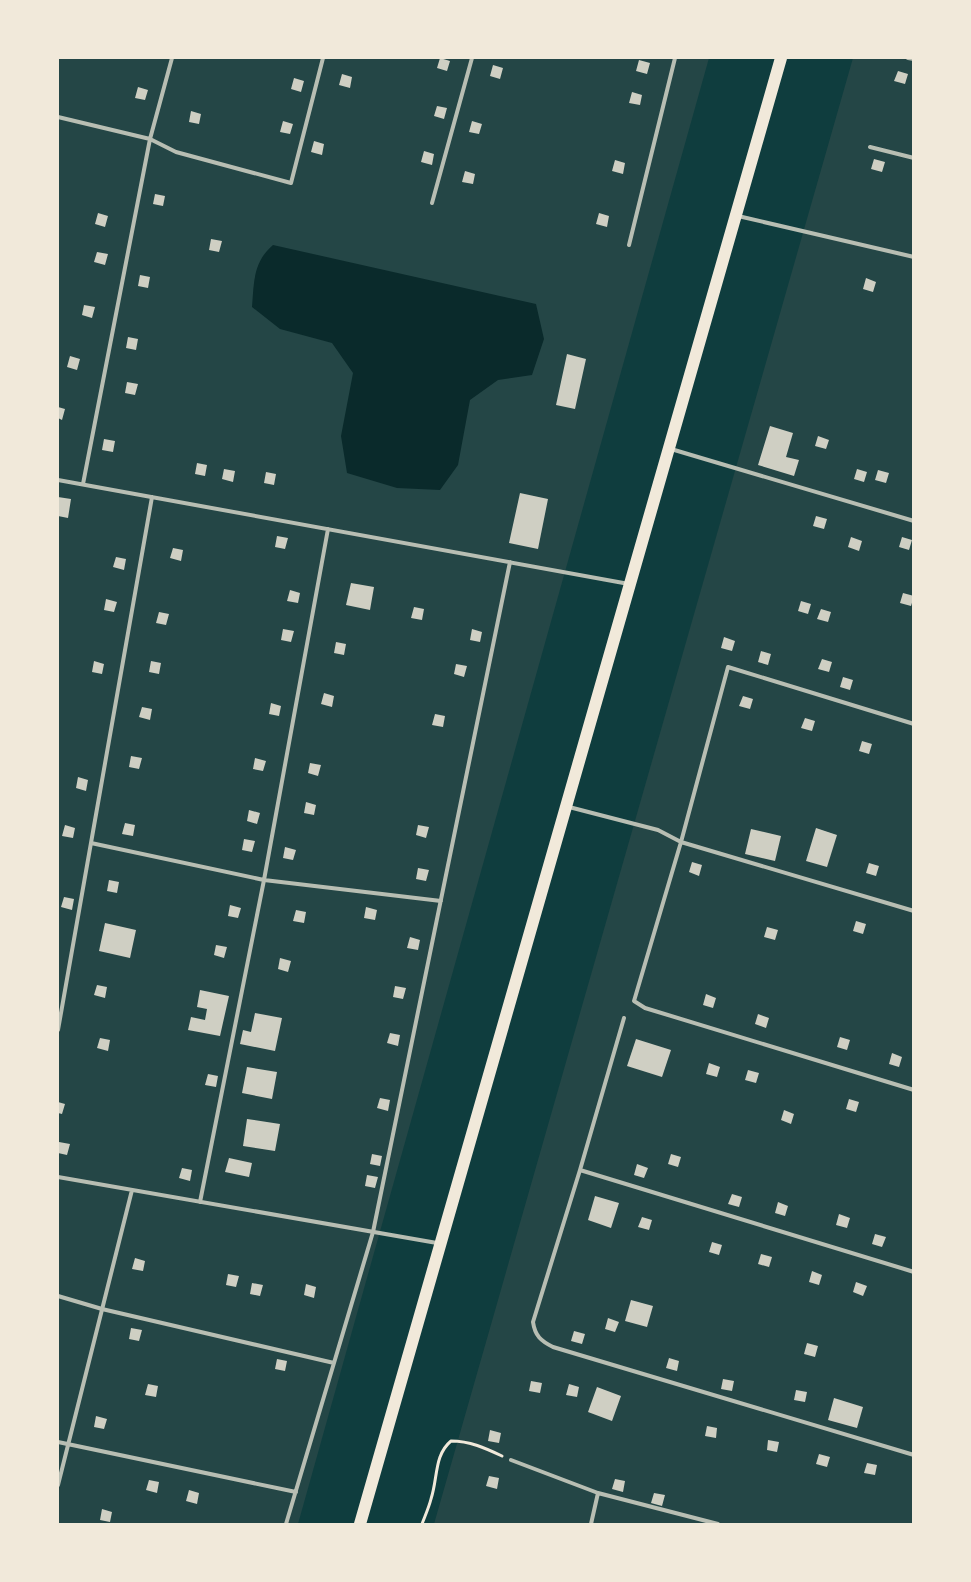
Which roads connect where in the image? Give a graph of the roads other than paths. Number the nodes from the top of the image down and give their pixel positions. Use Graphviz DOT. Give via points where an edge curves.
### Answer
graph roads {
  1 [pos="172,58"];
  2 [pos="323,58"];
  3 [pos="472,58"];
  4 [pos="675,58"];
  5 [pos="781,58"];
  6 [pos="908,58"];
  7 [pos="914,59"];
  8 [pos="58,117"];
  9 [pos="150,139"];
  10 [pos="870,148"];
  11 [pos="914,158"];
  12 [pos="432,203"];
  13 [pos="736,216"];
  14 [pos="630,244"];
  15 [pos="914,257"];
  16 [pos="669,448"];
  17 [pos="58,480"];
  18 [pos="83,484"];
  19 [pos="152,497"];
  20 [pos="914,521"];
  21 [pos="328,529"];
  22 [pos="510,562"];
  23 [pos="631,584"];
  24 [pos="914,724"];
  25 [pos="567,806"];
  26 [pos="91,842"];
  27 [pos="681,842"];
  28 [pos="264,880"];
  29 [pos="441,901"];
  30 [pos="914,911"];
  31 [pos="624,1018"];
  32 [pos="58,1030"];
  33 [pos="914,1090"];
  34 [pos="580,1170"];
  35 [pos="58,1177"];
  36 [pos="132,1190"];
  37 [pos="200,1202"];
  38 [pos="373,1232"];
  39 [pos="441,1244"];
  40 [pos="914,1272"];
  41 [pos="58,1296"];
  42 [pos="102,1309"];
  43 [pos="334,1362"];
  44 [pos="58,1442"];
  45 [pos="68,1445"];
  46 [pos="914,1455"];
  47 [pos="511,1460"];
  48 [pos="58,1486"];
  49 [pos="296,1492"];
  50 [pos="598,1492"];
  51 [pos="286,1524"];
  52 [pos="360,1524"];
  53 [pos="591,1524"];
  54 [pos="718,1524"];
  1 -- 9 [label="lane"];
  2 -- 9 [label="lane" via="291,183 176,152"];
  3 -- 12 [label="lane"];
  4 -- 14 [label="lane"];
  5 -- 13 [label="main road"];
  6 -- 7 [label="lane"];
  8 -- 9 [label="lane"];
  9 -- 18 [label="lane"];
  10 -- 11 [label="lane"];
  13 -- 15 [label="lane"];
  13 -- 16 [label="main road"];
  16 -- 20 [label="lane"];
  16 -- 23 [label="main road"];
  17 -- 18 [label="lane"];
  18 -- 19 [label="lane"];
  19 -- 21 [label="lane"];
  19 -- 26 [label="lane"];
  21 -- 22 [label="lane"];
  21 -- 28 [label="lane"];
  22 -- 23 [label="lane"];
  22 -- 29 [label="lane"];
  23 -- 25 [label="main road"];
  24 -- 27 [label="lane" via="728,667"];
  25 -- 27 [label="lane" via="658,830"];
  25 -- 39 [label="main road"];
  26 -- 28 [label="lane"];
  26 -- 32 [label="lane"];
  27 -- 30 [label="lane"];
  27 -- 33 [label="lane" via="634,1001 645,1008"];
  28 -- 29 [label="lane"];
  28 -- 37 [label="lane"];
  29 -- 38 [label="lane"];
  31 -- 34 [label="lane"];
  34 -- 40 [label="lane"];
  34 -- 46 [label="lane" via="533,1322 535,1333 542,1341 553,1347"];
  35 -- 36 [label="lane"];
  36 -- 37 [label="lane"];
  36 -- 42 [label="lane"];
  37 -- 38 [label="lane"];
  38 -- 39 [label="lane"];
  38 -- 43 [label="lane"];
  39 -- 52 [label="main road"];
  41 -- 42 [label="lane"];
  42 -- 43 [label="lane"];
  42 -- 45 [label="lane"];
  43 -- 49 [label="lane"];
  44 -- 45 [label="lane"];
  45 -- 48 [label="lane"];
  45 -- 49 [label="lane"];
  47 -- 50 [label="lane"];
  49 -- 51 [label="lane"];
  50 -- 53 [label="lane"];
  50 -- 54 [label="lane"];
}
